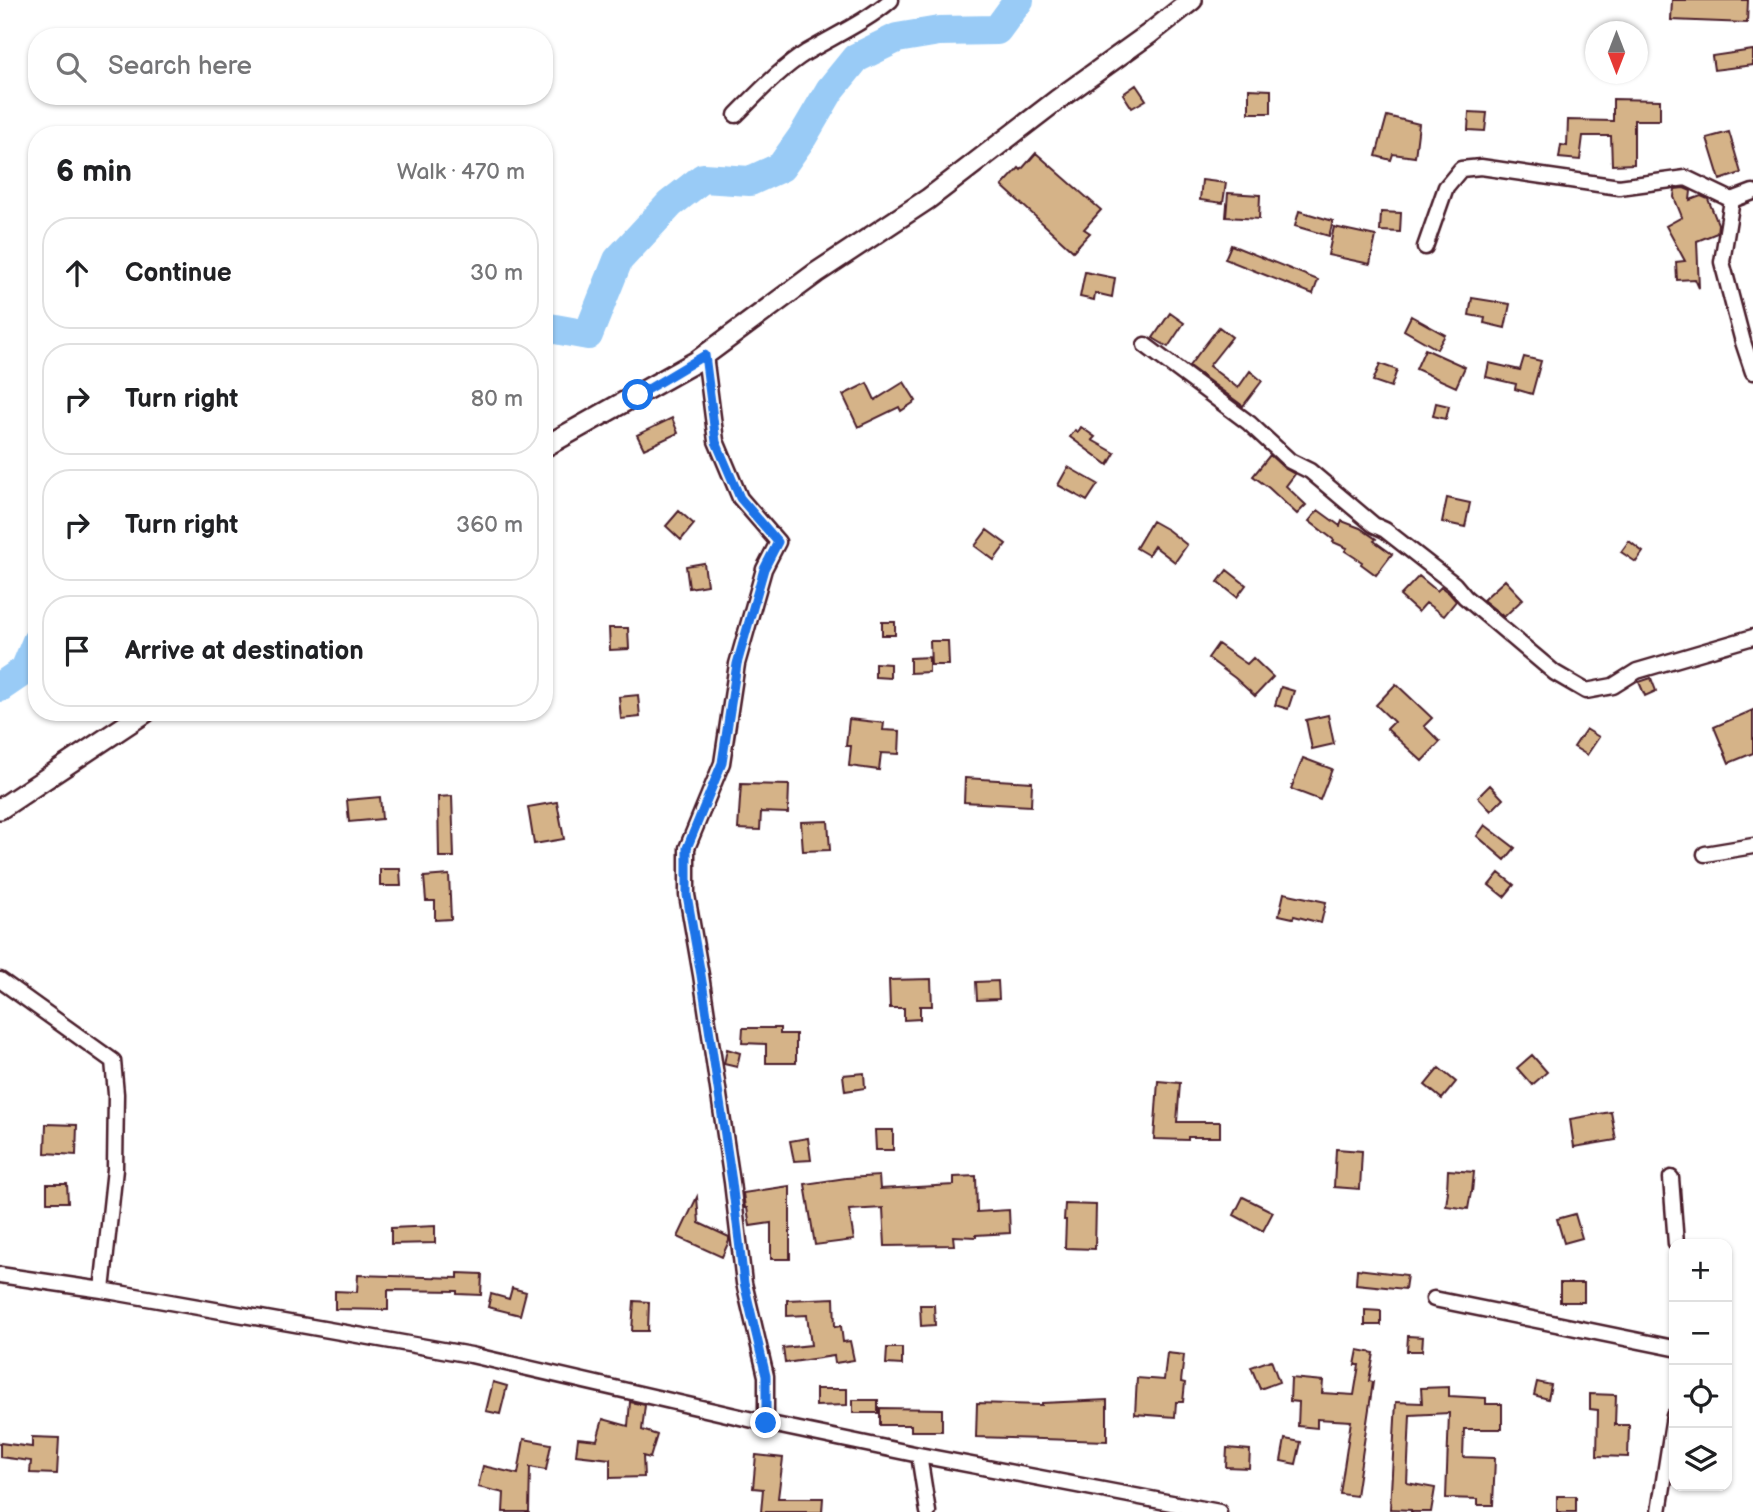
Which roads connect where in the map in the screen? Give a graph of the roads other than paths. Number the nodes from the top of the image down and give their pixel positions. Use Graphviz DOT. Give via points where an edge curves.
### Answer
graph roads {
  1 [pos="891,0"];
  2 [pos="1192,0"];
  3 [pos="736,114"];
  4 [pos="1753,192"];
  5 [pos="1732,200"];
  6 [pos="1425,247"];
  7 [pos="1145,345"];
  8 [pos="705,355"];
  9 [pos="1753,372"];
  10 [pos="553,442"];
  11 [pos="1753,637"];
  12 [pos="132,721"];
  13 [pos="0,809"];
  14 [pos="1753,846"];
  15 [pos="1705,854"];
  16 [pos="0,980"];
  17 [pos="1671,1178"];
  18 [pos="1676,1239"];
  19 [pos="0,1275"];
  20 [pos="102,1290"];
  21 [pos="1434,1299"];
  22 [pos="1669,1347"];
  23 [pos="766,1423"];
  24 [pos="1672,1428"];
  25 [pos="919,1455"];
  26 [pos="928,1512"];
  27 [pos="1219,1512"];
  28 [pos="1659,1512"];
  1 -- 3 [label="street" via="804,54"];
  2 -- 8 [label="main road" via="928,199 816,273"];
  4 -- 5 [label="street"];
  5 -- 6 [label="street" via="1686,178 1619,187 1481,167 1461,169 1446,187"];
  5 -- 9 [label="street" via="1722,262"];
  7 -- 11 [label="street" via="1454,584 1555,673 1586,691 1613,686 1637,671"];
  8 -- 10 [label="main road"];
  8 -- 23 [label="street" via="716,442 740,498 778,542 764,569 737,664 722,763 687,848 687,895 744,1283 766,1376"];
  12 -- 13 [label="main road"];
  14 -- 15 [label="street"];
  16 -- 20 [label="street" via="113,1062 115,1169"];
  17 -- 18 [label="street"];
  19 -- 20 [label="street"];
  20 -- 23 [label="street" via="471,1355"];
  21 -- 22 [label="street"];
  23 -- 25 [label="street"];
  24 -- 28 [label="street"];
  25 -- 26 [label="street"];
  25 -- 27 [label="street"];
}
